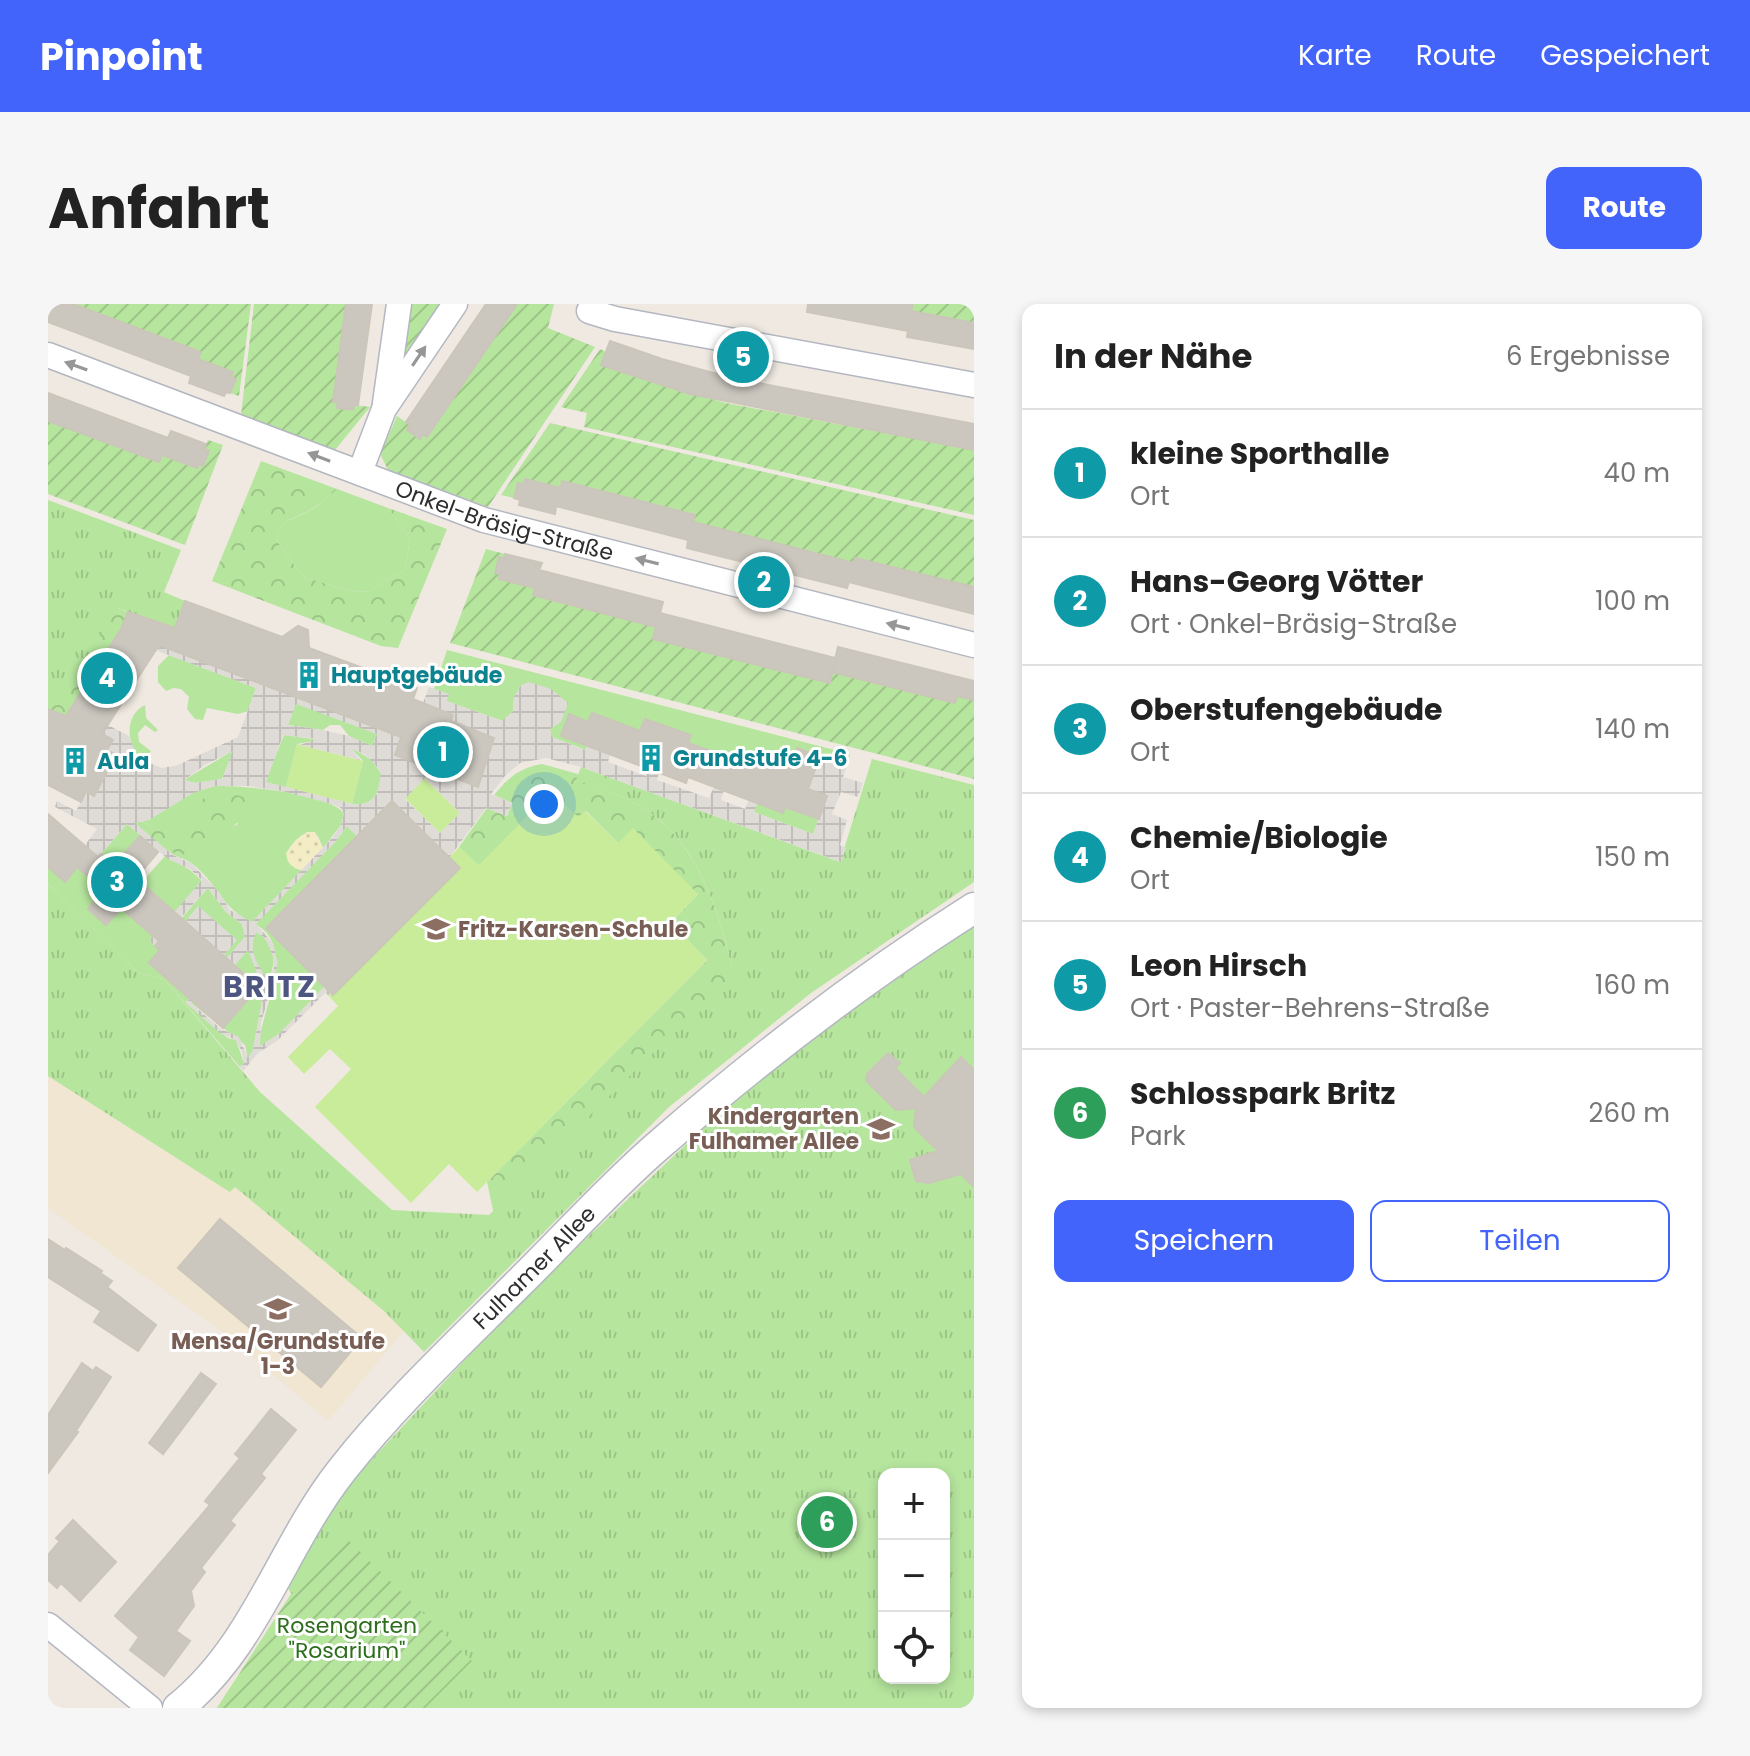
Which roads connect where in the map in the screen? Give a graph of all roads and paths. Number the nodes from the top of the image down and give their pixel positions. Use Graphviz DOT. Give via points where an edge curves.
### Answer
graph roads {
  1 [pos="399,304"];
  2 [pos="455,304"];
  3 [pos="589,311"];
  4 [pos="48,355"];
  5 [pos="974,385"];
  6 [pos="384,409"];
  7 [pos="360,472"];
  8 [pos="974,645"];
  9 [pos="974,908"];
  10 [pos="48,1625"];
  11 [pos="150,1708"];
  12 [pos="178,1708"];
  1 -- 6 [label="street"];
  6 -- 2 [label="street, one-way"];
  3 -- 5 [label="street"];
  7 -- 4 [label="street, Onkel-Bräsig-Straße, one-way"];
  6 -- 7 [label="street"];
  8 -- 7 [label="street, Onkel-Bräsig-Straße, one-way" via="484,520"];
  9 -- 12 [label="street, Fulhamer Allee" via="772,1051 657,1147 466,1336 341,1471 290,1547 249,1625 220,1667"];
  10 -- 11 [label="street"];
}
